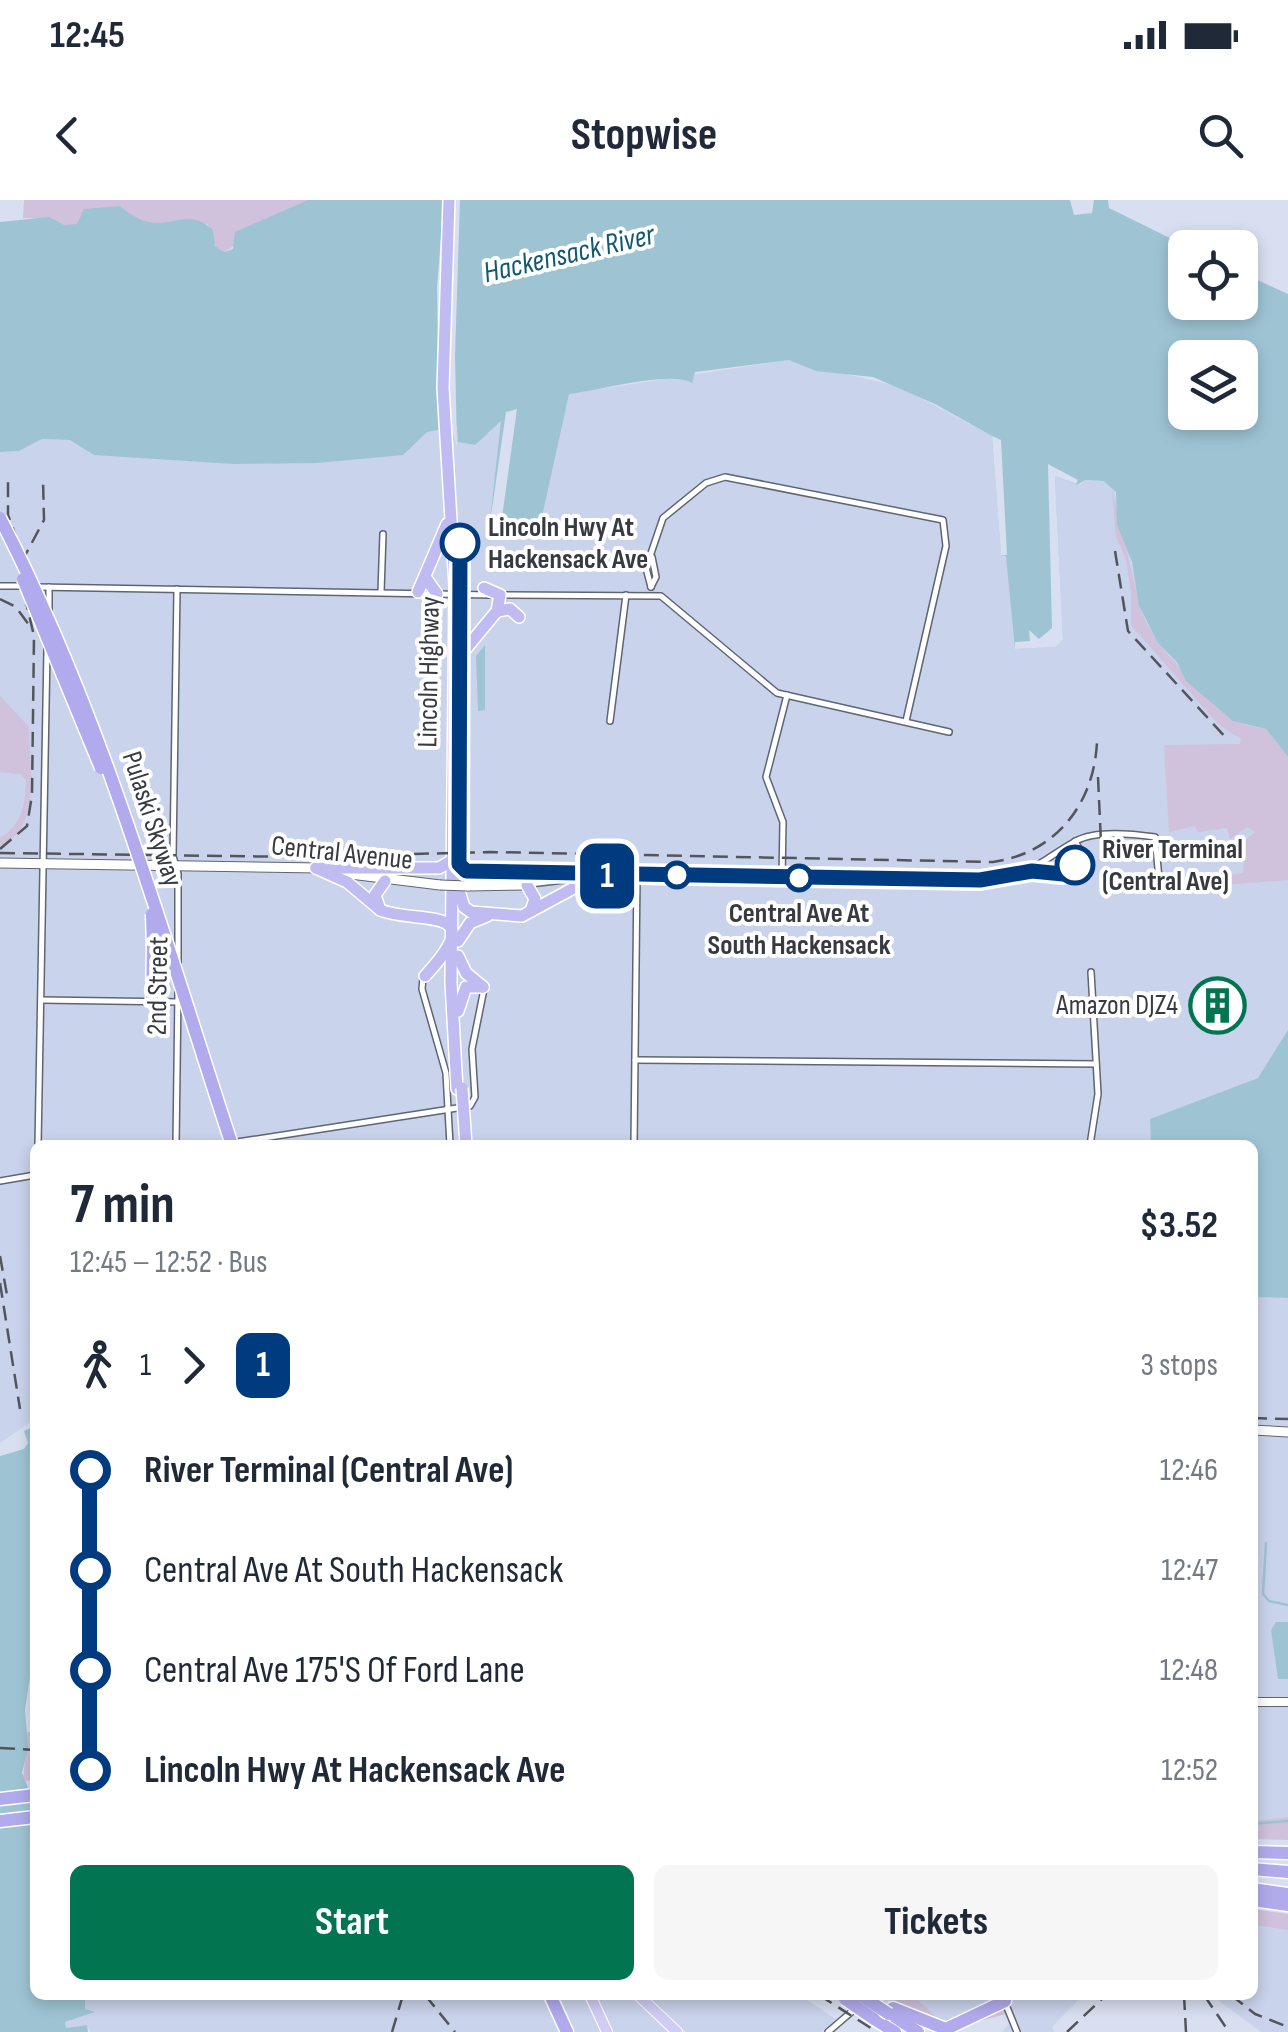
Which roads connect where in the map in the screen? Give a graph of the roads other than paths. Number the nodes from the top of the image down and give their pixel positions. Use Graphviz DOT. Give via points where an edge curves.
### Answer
graph roads {
  1 [pos="449,200"];
  2 [pos="457,200"];
  3 [pos="449,452"];
  4 [pos="449,510"];
  5 [pos="0,518"];
  6 [pos="0,529"];
  7 [pos="384,534"];
  8 [pos="25,574"];
  9 [pos="0,586"];
  10 [pos="49,587"];
  11 [pos="431,587"];
  12 [pos="177,588"];
  13 [pos="484,588"];
  14 [pos="459,590"];
  15 [pos="381,592"];
  16 [pos="418,592"];
  17 [pos="520,594"];
  18 [pos="626,594"];
  19 [pos="500,595"];
  20 [pos="650,595"];
  21 [pos="497,611"];
  22 [pos="519,618"];
  23 [pos="462,654"];
  24 [pos="787,695"];
  25 [pos="610,720"];
  26 [pos="906,721"];
  27 [pos="949,732"];
  28 [pos="1075,841"];
  29 [pos="0,863"];
  30 [pos="455,863"];
  31 [pos="41,864"];
  32 [pos="1087,864"];
  33 [pos="176,866"];
  34 [pos="316,868"];
  35 [pos="637,875"];
  36 [pos="594,876"];
  37 [pos="782,878"];
  38 [pos="385,882"];
  39 [pos="446,882"];
  40 [pos="527,884"];
  41 [pos="463,888"];
  42 [pos="1160,888"];
  43 [pos="378,908"];
  44 [pos="531,911"];
  45 [pos="420,914"];
  46 [pos="487,916"];
  47 [pos="455,940"];
  48 [pos="458,956"];
  49 [pos="1092,972"];
  50 [pos="425,976"];
  51 [pos="482,987"];
  52 [pos="40,1000"];
  53 [pos="152,1002"];
  54 [pos="178,1002"];
  55 [pos="455,1010"];
  56 [pos="635,1060"];
  57 [pos="1096,1064"];
  58 [pos="448,1109"];
  59 [pos="38,1140"];
  60 [pos="176,1140"];
  61 [pos="228,1140"];
  62 [pos="250,1140"];
  63 [pos="450,1140"];
  64 [pos="464,1140"];
  65 [pos="634,1140"];
  66 [pos="1091,1140"];
  67 [pos="30,1176"];
  68 [pos="0,1181"];
  69 [pos="1258,1430"];
  70 [pos="1288,1432"];
  71 [pos="1258,1702"];
  72 [pos="1288,1702"];
  73 [pos="30,1788"];
  74 [pos="0,1791"];
  75 [pos="30,1796"];
  76 [pos="0,1799"];
  77 [pos="30,1810"];
  78 [pos="0,1813"];
  79 [pos="30,1817"];
  80 [pos="0,1821"];
  81 [pos="1258,1852"];
  82 [pos="1288,1853"];
  83 [pos="1288,1863"];
  84 [pos="1258,1866"];
  85 [pos="1258,1867"];
  86 [pos="1288,1872"];
  87 [pos="1258,1887"];
  88 [pos="1288,1891"];
  89 [pos="1258,1901"];
  90 [pos="1288,1905"];
  91 [pos="552,2000"];
  92 [pos="592,2000"];
  93 [pos="643,2000"];
  94 [pos="853,2000"];
  95 [pos="870,2000"];
  96 [pos="878,2000"];
  97 [pos="1000,2000"];
  98 [pos="1005,2000"];
  99 [pos="884,2014"];
  100 [pos="567,2032"];
  101 [pos="607,2032"];
  102 [pos="677,2032"];
  103 [pos="828,2032"];
  104 [pos="895,2032"];
  105 [pos="908,2032"];
  106 [pos="918,2032"];
  107 [pos="931,2032"];
  108 [pos="1018,2032"];
  1 -- 3 [label="highway, Lincoln Highway"];
  2 -- 3 [label="highway, Lincoln Highway"];
  3 -- 4 [label="highway, Lincoln Highway"];
  3 -- 14 [label="highway, Lincoln Highway"];
  4 -- 11 [label="highway"];
  4 -- 14 [label="highway, Lincoln Highway"];
  5 -- 8 [label="highway, Pulaski Skyway, bridge"];
  6 -- 8 [label="highway, Pulaski Skyway, bridge"];
  7 -- 15 [label="street"];
  8 -- 53 [label="highway, bridge" via="148,896"];
  8 -- 61 [label="highway, Pulaski Skyway, bridge" via="92,717"];
  9 -- 10 [label="street"];
  10 -- 12 [label="street"];
  10 -- 31 [label="street"];
  11 -- 14 [label="street"];
  11 -- 16 [label="highway"];
  12 -- 15 [label="street"];
  12 -- 33 [label="street, 2nd Street"];
  13 -- 14 [label="street"];
  13 -- 17 [label="street"];
  13 -- 19 [label="highway"];
  14 -- 19 [label="street"];
  14 -- 23 [label="highway, Lincoln Highway"];
  14 -- 30 [label="highway, Lincoln Highway"];
  15 -- 16 [label="street"];
  17 -- 18 [label="street"];
  17 -- 19 [label="street"];
  18 -- 20 [label="street"];
  18 -- 25 [label="street"];
  19 -- 21 [label="highway"];
  20 -- 24 [label="street" via="668,600"];
  20 -- 26 [label="street" via="663,518 706,483 726,477 942,520 946,546"];
  21 -- 22 [label="highway" via="510,608"];
  21 -- 23 [label="highway"];
  23 -- 30 [label="highway, Lincoln Highway"];
  24 -- 26 [label="street"];
  24 -- 37 [label="street" via="766,776 783,822"];
  26 -- 27 [label="street"];
  28 -- 32 [label="street"];
  28 -- 37 [label="street, Central Avenue" via="1032,871 999,879"];
  28 -- 42 [label="street" via="1155,836"];
  29 -- 31 [label="main road, Central Avenue"];
  30 -- 34 [label="highway"];
  30 -- 36 [label="highway" via="472,872"];
  30 -- 39 [label="highway, Lincoln Highway"];
  30 -- 41 [label="highway, Lincoln Highway"];
  31 -- 33 [label="main road, Central Avenue"];
  31 -- 52 [label="street"];
  33 -- 34 [label="main road, Central Avenue"];
  33 -- 54 [label="street, 2nd Street"];
  34 -- 38 [label="main road, Central Avenue"];
  34 -- 43 [label="highway"];
  35 -- 36 [label="street, Central Avenue"];
  35 -- 37 [label="street, Central Avenue"];
  35 -- 56 [label="street"];
  36 -- 40 [label="street, Central Avenue"];
  36 -- 44 [label="highway"];
  38 -- 39 [label="main road, Central Avenue"];
  38 -- 43 [label="highway" via="375,895"];
  39 -- 41 [label="main road, Central Avenue, bridge"];
  39 -- 45 [label="highway" via="444,904"];
  39 -- 47 [label="highway, Lincoln Highway"];
  40 -- 41 [label="main road, Central Avenue"];
  40 -- 44 [label="highway" via="535,898"];
  41 -- 46 [label="highway" via="467,911"];
  41 -- 47 [label="highway, Lincoln Highway"];
  43 -- 45 [label="highway"];
  44 -- 46 [label="highway"];
  45 -- 47 [label="highway" via="441,919"];
  46 -- 47 [label="highway"];
  47 -- 48 [label="highway, Lincoln Highway"];
  47 -- 50 [label="highway"];
  47 -- 55 [label="highway, Lincoln Highway"];
  48 -- 51 [label="highway"];
  48 -- 55 [label="highway, Lincoln Highway"];
  49 -- 57 [label="street"];
  50 -- 55 [label="highway" via="444,975"];
  50 -- 58 [label="street" via="422,990 442,1058"];
  51 -- 55 [label="highway" via="466,987"];
  51 -- 58 [label="street" via="486,1001 472,1055 475,1099"];
  52 -- 53 [label="street"];
  52 -- 59 [label="street"];
  53 -- 54 [label="street"];
  54 -- 60 [label="street, 2nd Street"];
  55 -- 64 [label="highway, Lincoln Highway, bridge"];
  56 -- 57 [label="street"];
  56 -- 65 [label="street"];
  57 -- 66 [label="street"];
  58 -- 62 [label="street"];
  58 -- 63 [label="street"];
  67 -- 68 [label="street"];
  69 -- 70 [label="main road"];
  71 -- 72 [label="street"];
  73 -- 74 [label="highway"];
  75 -- 76 [label="highway"];
  77 -- 78 [label="highway"];
  79 -- 80 [label="highway"];
  81 -- 82 [label="highway"];
  83 -- 84 [label="highway"];
  85 -- 86 [label="highway"];
  87 -- 88 [label="highway"];
  89 -- 90 [label="highway"];
  91 -- 100 [label="highway"];
  92 -- 101 [label="main road"];
  93 -- 102 [label="main road"];
  94 -- 99 [label="highway, bridge"];
  95 -- 103 [label="street"];
  96 -- 99 [label="highway, bridge"];
  97 -- 99 [label="highway" via="943,2030"];
  98 -- 108 [label="street"];
  99 -- 104 [label="highway"];
  99 -- 105 [label="highway"];
  99 -- 106 [label="highway"];
  99 -- 107 [label="highway"];
}
